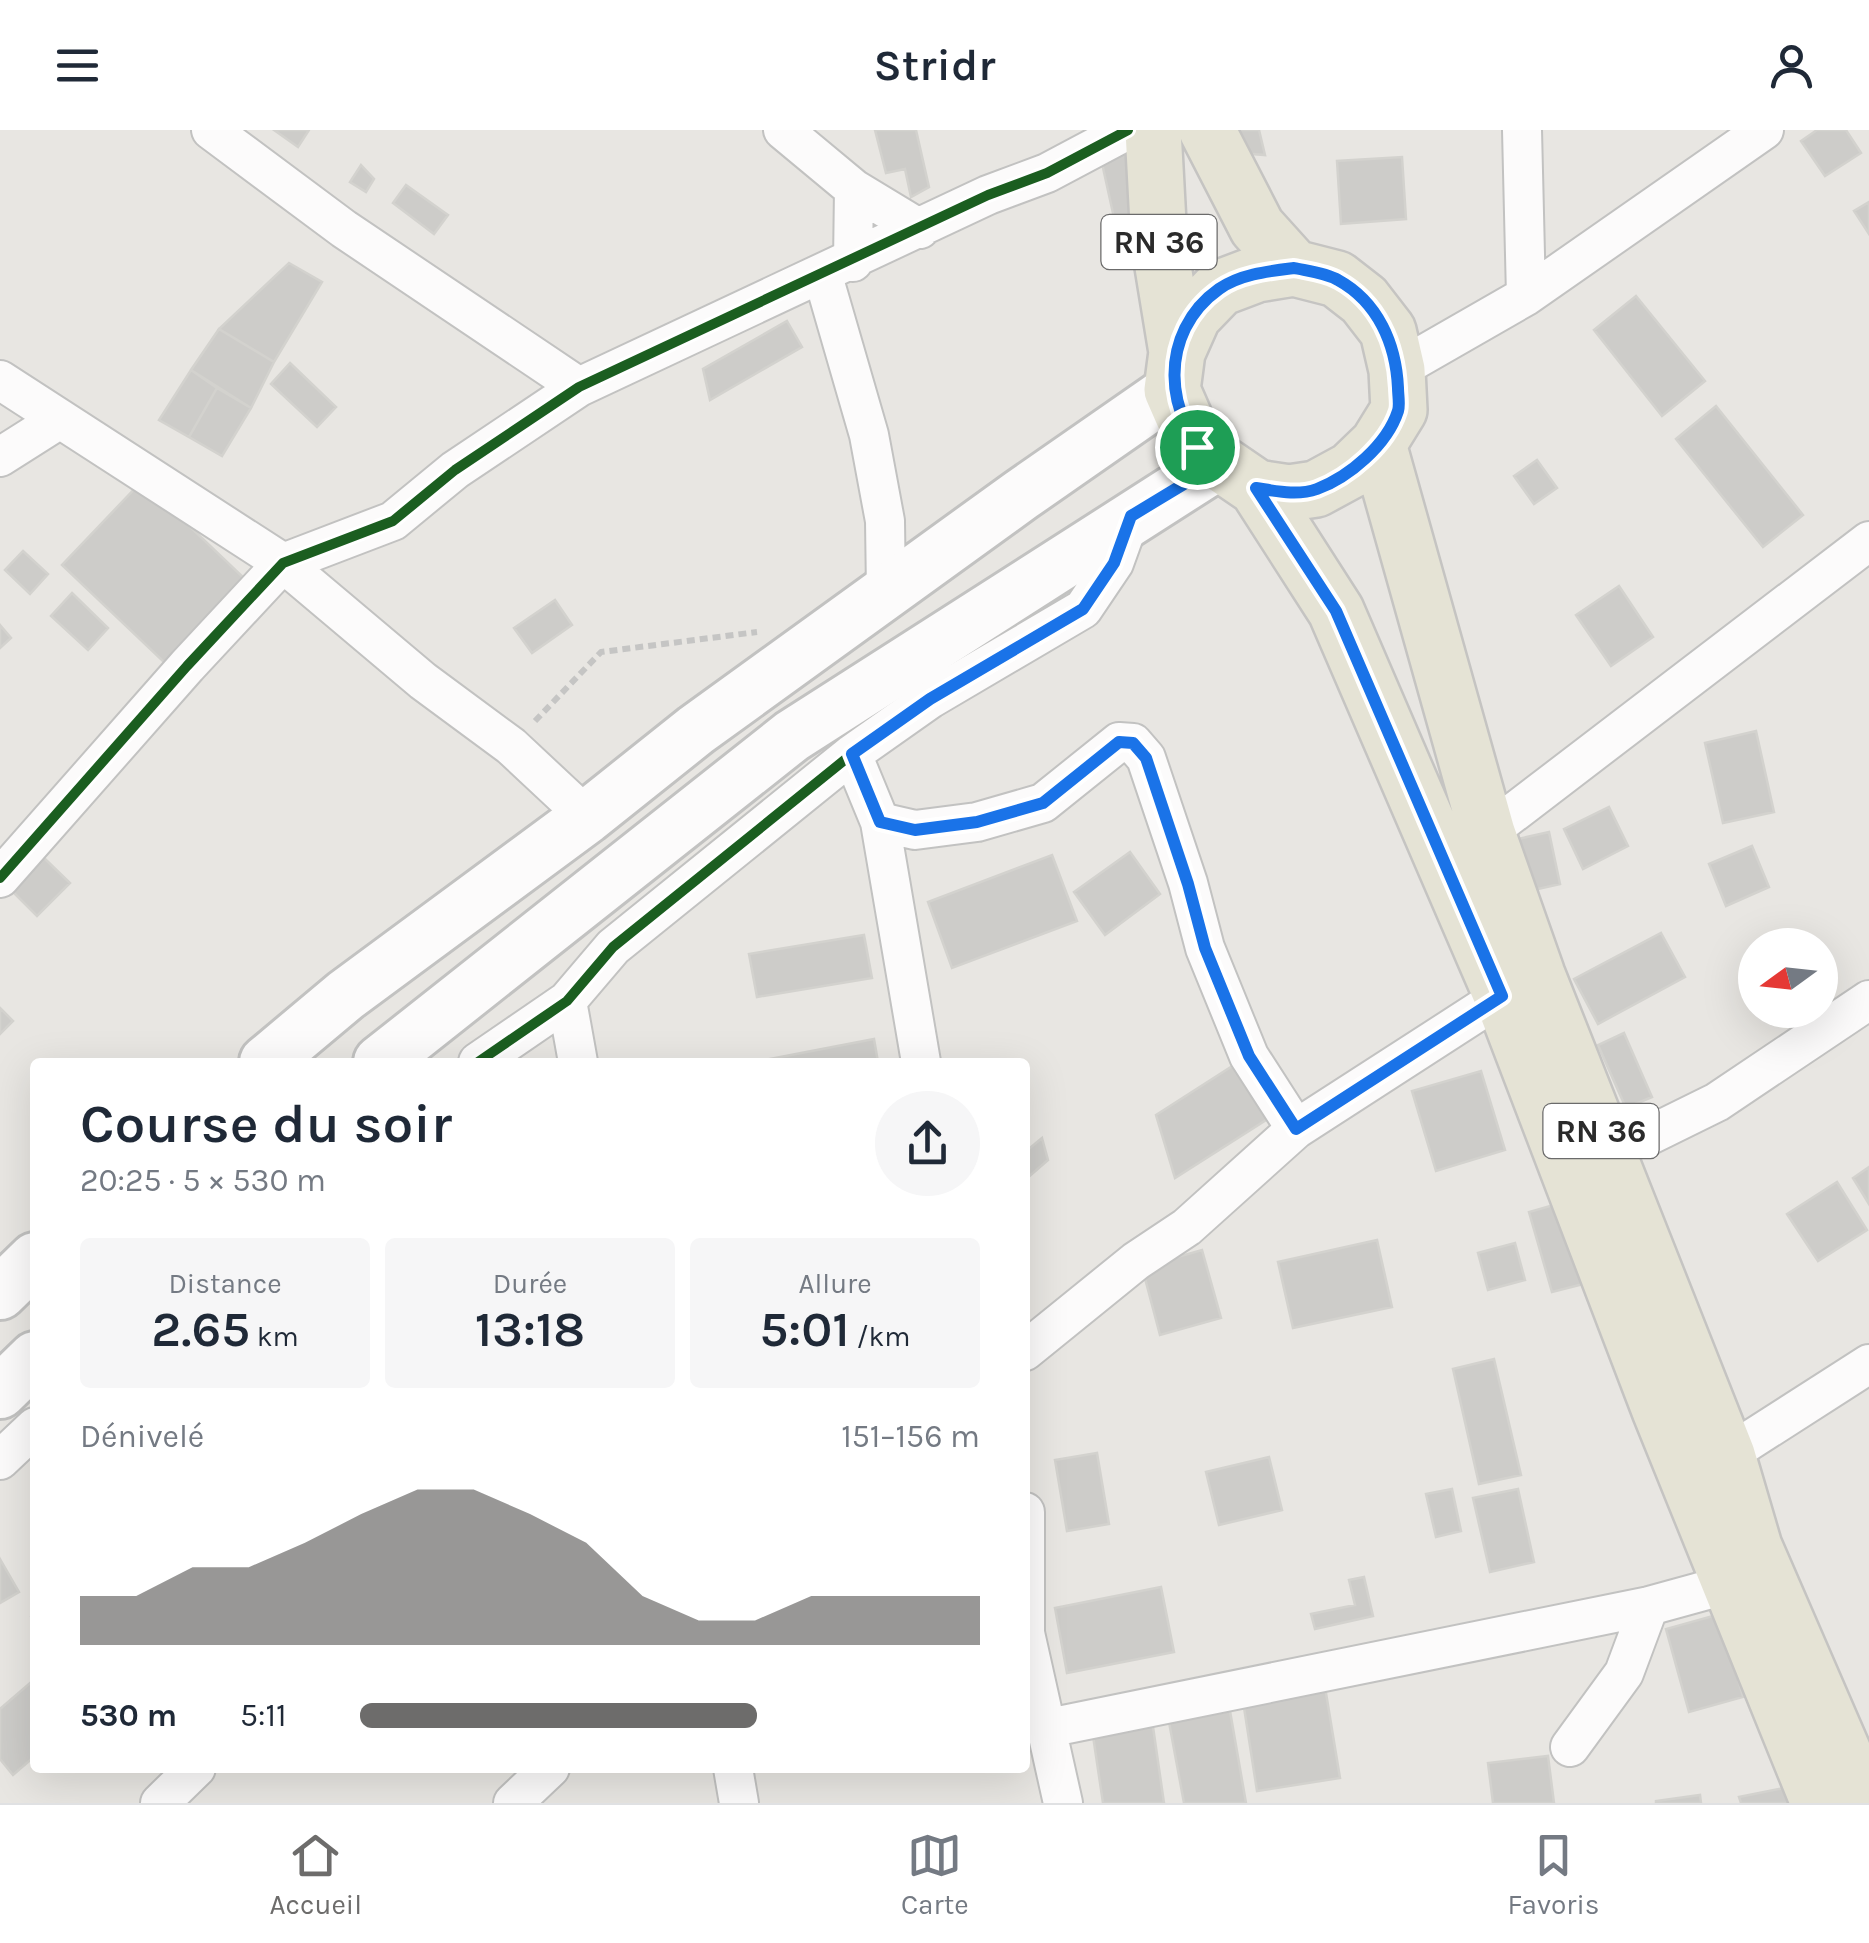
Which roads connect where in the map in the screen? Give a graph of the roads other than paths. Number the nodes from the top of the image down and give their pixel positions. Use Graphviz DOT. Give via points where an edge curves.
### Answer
graph roads {
  1 [pos="211,130"];
  2 [pos="783,130"];
  3 [pos="1128,130"];
  4 [pos="1153,130"];
  5 [pos="1206,130"];
  6 [pos="1522,130"];
  7 [pos="1764,130"];
  8 [pos="854,189"];
  9 [pos="920,229"];
  10 [pos="1294,268"];
  11 [pos="838,269"];
  12 [pos="1526,296"];
  13 [pos="1397,370"];
  14 [pos="1175,371"];
  15 [pos="0,380"];
  16 [pos="578,387"];
  17 [pos="60,419"];
  18 [pos="1378,444"];
  19 [pos="0,458"];
  20 [pos="1237,476"];
  21 [pos="1131,516"];
  22 [pos="1869,541"];
  23 [pos="283,563"];
  24 [pos="886,592"];
  25 [pos="852,754"];
  26 [pos="587,816"];
  27 [pos="880,822"];
  28 [pos="1488,833"];
  29 [pos="0,878"];
  30 [pos="1502,996"];
  31 [pos="1869,1000"];
  32 [pos="567,1001"];
  33 [pos="271,1058"];
  34 [pos="385,1058"];
  35 [pos="484,1058"];
  36 [pos="577,1058"];
  37 [pos="920,1058"];
  38 [pos="1296,1129"];
  39 [pos="1606,1144"];
  40 [pos="30,1264"];
  41 [pos="0,1293"];
  42 [pos="1030,1347"];
  43 [pos="30,1363"];
  44 [pos="1869,1364"];
  45 [pos="0,1392"];
  46 [pos="30,1432"];
  47 [pos="1727,1455"];
  48 [pos="0,1460"];
  49 [pos="1729,1584"];
  50 [pos="1649,1606"];
  51 [pos="1030,1650"];
  52 [pos="1048,1728"];
  53 [pos="1570,1747"];
  54 [pos="191,1773"];
  55 [pos="545,1773"];
  56 [pos="734,1773"];
  57 [pos="160,1803"];
  58 [pos="512,1803"];
  59 [pos="739,1803"];
  60 [pos="1064,1803"];
  61 [pos="1819,1803"];
  62 [pos="1865,1803"];
  1 -- 16 [label="street"];
  2 -- 8 [label="street"];
  3 -- 9 [label="street"];
  4 -- 14 [label="main road, RN 36"];
  5 -- 10 [label="main road, RN 36" via="1257,226"];
  6 -- 12 [label="street"];
  7 -- 12 [label="street"];
  8 -- 9 [label="street"];
  8 -- 11 [label="street"];
  9 -- 11 [label="street"];
  10 -- 13 [label="main road, RN 36" via="1336,278 1364,300 1388,331"];
  10 -- 14 [label="main road, RN 36" via="1220,288 1193,316"];
  11 -- 16 [label="street"];
  11 -- 24 [label="street" via="884,521"];
  12 -- 13 [label="street"];
  13 -- 18 [label="main road, RN 36" via="1398,410"];
  14 -- 20 [label="main road, RN 36" via="1197,447"];
  14 -- 24 [label="main road"];
  15 -- 17 [label="street"];
  16 -- 23 [label="street" via="394,521"];
  17 -- 19 [label="street"];
  17 -- 23 [label="street"];
  18 -- 20 [label="main road, RN 36" via="1351,470 1316,489 1288,493"];
  18 -- 28 [label="main road, RN 36"];
  20 -- 21 [label="main road"];
  20 -- 30 [label="main road, RN 36" via="1336,611"];
  21 -- 25 [label="street" via="1114,563 1083,609 930,699"];
  21 -- 34 [label="main road" via="792,736"];
  22 -- 28 [label="street"];
  23 -- 26 [label="street" via="511,746"];
  23 -- 29 [label="street"];
  24 -- 26 [label="main road"];
  25 -- 27 [label="street"];
  25 -- 32 [label="street" via="613,947"];
  26 -- 33 [label="main road"];
  27 -- 37 [label="street"];
  27 -- 38 [label="street" via="915,830 1043,803 1119,742 1133,743 1146,758 1205,948 1249,1056"];
  28 -- 39 [label="main road, RN 36"];
  30 -- 38 [label="street"];
  30 -- 49 [label="main road, RN 36"];
  31 -- 39 [label="street" via="1716,1102 1646,1137"];
  32 -- 35 [label="street"];
  32 -- 36 [label="street"];
  38 -- 42 [label="street" via="1187,1227"];
  39 -- 47 [label="main road, RN 36"];
  40 -- 41 [label="main road"];
  43 -- 45 [label="main road"];
  44 -- 47 [label="street"];
  46 -- 48 [label="street"];
  47 -- 62 [label="main road, RN 36" via="1754,1547"];
  49 -- 50 [label="street"];
  49 -- 61 [label="main road, RN 36"];
  50 -- 52 [label="street"];
  50 -- 53 [label="street" via="1624,1674"];
  51 -- 52 [label="street"];
  52 -- 60 [label="street"];
  54 -- 57 [label="street"];
  55 -- 58 [label="street"];
  56 -- 59 [label="street"];
}
